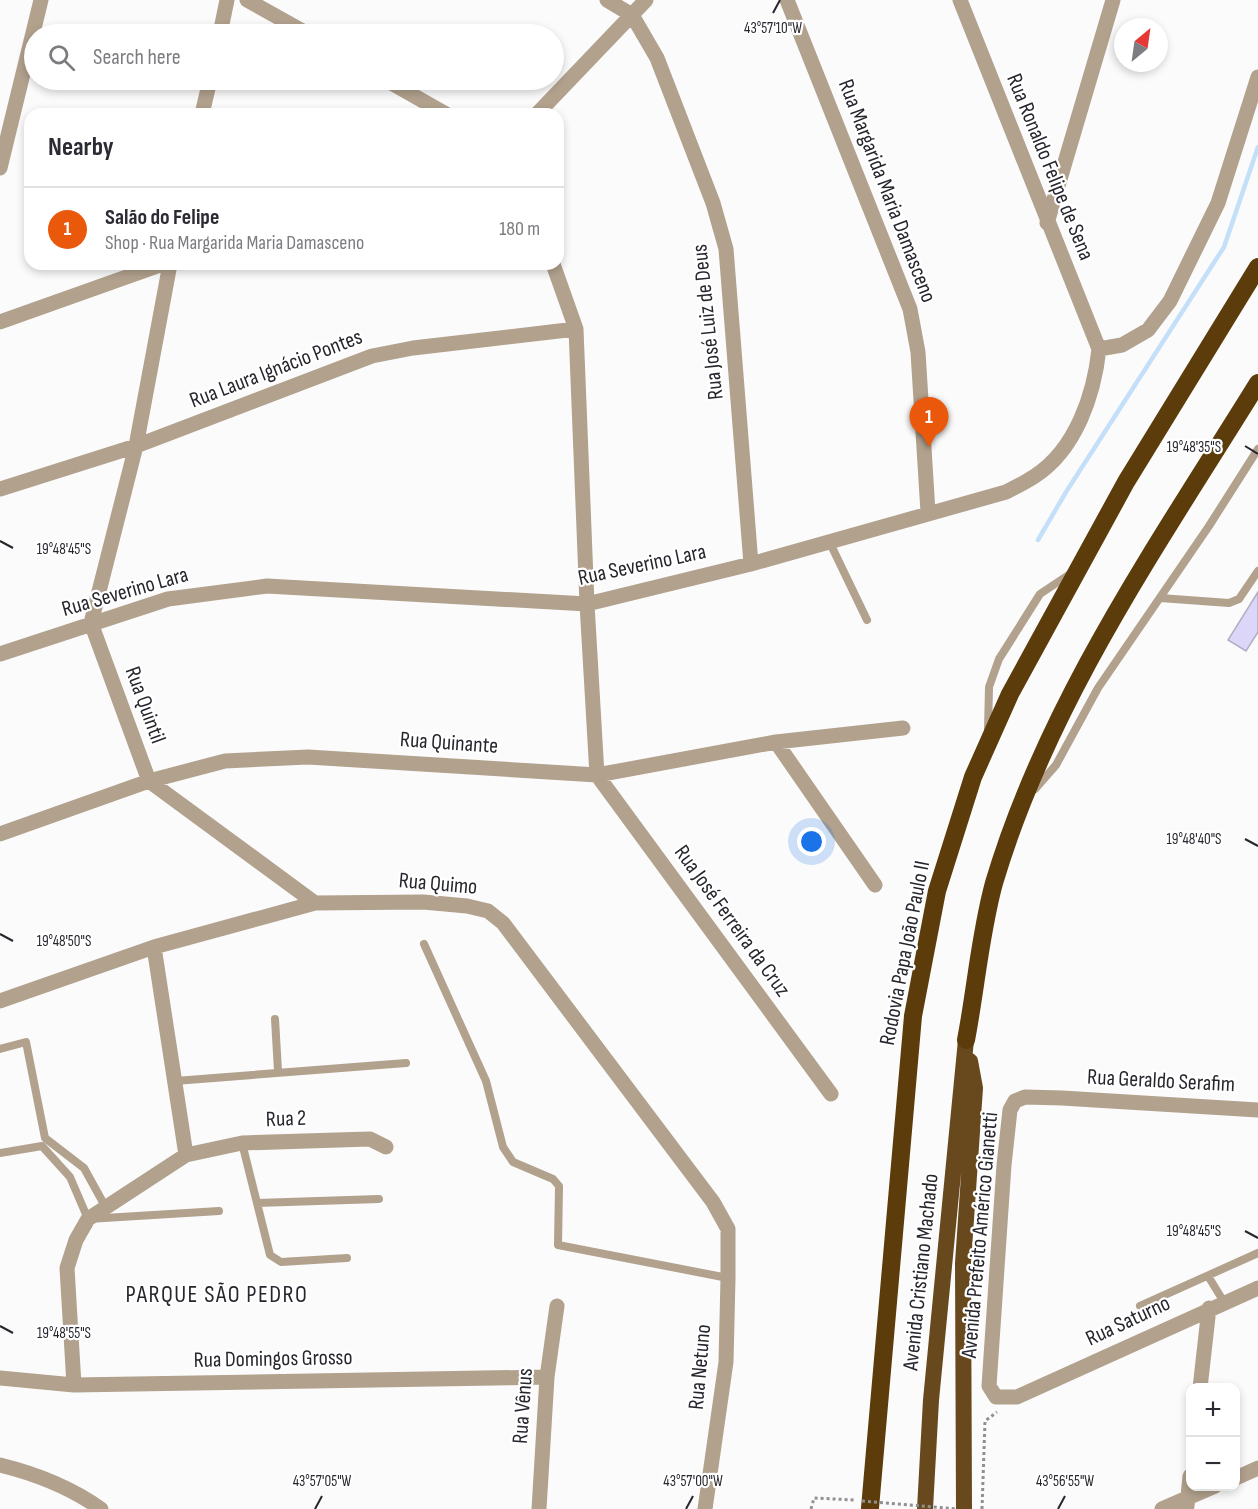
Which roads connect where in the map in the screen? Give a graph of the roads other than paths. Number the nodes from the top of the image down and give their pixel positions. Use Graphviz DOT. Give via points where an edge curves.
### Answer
graph roads {
  1 [pos="41,0"];
  2 [pos="227,0"];
  3 [pos="247,0"];
  4 [pos="607,0"];
  5 [pos="646,0"];
  6 [pos="787,0"];
  7 [pos="960,0"];
  8 [pos="1113,0"];
  9 [pos="632,15"];
  10 [pos="35,24"];
  11 [pos="222,24"];
  12 [pos="290,24"];
  13 [pos="24,70"];
  14 [pos="1258,77"];
  15 [pos="564,86"];
  16 [pos="208,90"];
  17 [pos="404,90"];
  18 [pos="560,90"];
  19 [pos="203,108"];
  20 [pos="435,108"];
  21 [pos="543,108"];
  22 [pos="0,168"];
  23 [pos="1047,223"];
  24 [pos="1258,267"];
  25 [pos="146,270"];
  26 [pos="169,270"];
  27 [pos="555,270"];
  28 [pos="0,322"];
  29 [pos="576,329"];
  30 [pos="1099,349"];
  31 [pos="1258,383"];
  32 [pos="136,446"];
  33 [pos="1258,449"];
  34 [pos="0,489"];
  35 [pos="928,513"];
  36 [pos="829,541"];
  37 [pos="751,564"];
  38 [pos="1079,568"];
  39 [pos="1258,571"];
  40 [pos="1160,598"];
  41 [pos="587,604"];
  42 [pos="867,620"];
  43 [pos="91,623"];
  44 [pos="0,654"];
  45 [pos="903,728"];
  46 [pos="776,742"];
  47 [pos="987,745"];
  48 [pos="597,775"];
  49 [pos="149,781"];
  50 [pos="1022,803"];
  51 [pos="0,834"];
  52 [pos="874,885"];
  53 [pos="315,903"];
  54 [pos="424,944"];
  55 [pos="154,947"];
  56 [pos="0,1001"];
  57 [pos="275,1019"];
  58 [pos="966,1040"];
  59 [pos="0,1049"];
  60 [pos="406,1063"];
  61 [pos="278,1071"];
  62 [pos="175,1081"];
  63 [pos="831,1094"];
  64 [pos="1062,1098"];
  65 [pos="1258,1110"];
  66 [pos="242,1143"];
  67 [pos="386,1147"];
  68 [pos="0,1153"];
  69 [pos="186,1155"];
  70 [pos="84,1168"];
  71 [pos="70,1177"];
  72 [pos="379,1199"];
  73 [pos="257,1203"];
  74 [pos="105,1206"];
  75 [pos="219,1211"];
  76 [pos="88,1219"];
  77 [pos="728,1229"];
  78 [pos="1258,1253"];
  79 [pos="348,1258"];
  80 [pos="1208,1276"];
  81 [pos="728,1278"];
  82 [pos="1258,1288"];
  83 [pos="1224,1302"];
  84 [pos="557,1306"];
  85 [pos="1140,1306"];
  86 [pos="1209,1308"];
  87 [pos="547,1377"];
  88 [pos="0,1378"];
  89 [pos="1201,1383"];
  90 [pos="74,1385"];
  91 [pos="1017,1397"];
  92 [pos="0,1465"];
  93 [pos="1258,1468"];
  94 [pos="1240,1476"];
  95 [pos="1207,1491"];
  96 [pos="1187,1503"];
  97 [pos="865,1504"];
  98 [pos="101,1509"];
  99 [pos="539,1509"];
  100 [pos="705,1509"];
  101 [pos="925,1509"];
  102 [pos="964,1509"];
  103 [pos="1162,1509"];
  1 -- 10 [label="street"];
  2 -- 11 [label="street"];
  3 -- 12 [label="street"];
  4 -- 9 [label="street, Rua José Luiz de Deus"];
  5 -- 9 [label="street"];
  6 -- 35 [label="street, Rua Margarida Maria Damasceno" via="910,309 918,352"];
  7 -- 23 [label="street, Rua Ronaldo Felipe de Sena"];
  8 -- 23 [label="street"];
  9 -- 15 [label="street"];
  9 -- 37 [label="street, Rua José Luiz de Deus" via="657,58 713,202 726,249"];
  13 -- 22 [label="street"];
  14 -- 30 [label="street" via="1218,202 1170,301 1148,330 1122,345"];
  16 -- 19 [label="street"];
  17 -- 20 [label="street"];
  18 -- 21 [label="street"];
  23 -- 30 [label="street, Rua Ronaldo Felipe de Sena"];
  24 -- 38 [label="highway, Rodovia Papa João Paulo II" via="1126,482"];
  25 -- 28 [label="street"];
  26 -- 32 [label="street"];
  27 -- 29 [label="street"];
  29 -- 32 [label="street, Rua Laura Ignácio Pontes" via="372,356"];
  29 -- 41 [label="street"];
  30 -- 35 [label="street, Rua Severino Lara" via="1095,382 1085,412 1057,456 1036,475 1006,492"];
  31 -- 50 [label="highway" via="1098,645 1042,752"];
  32 -- 34 [label="street, Rua Laura Ignácio Pontes"];
  32 -- 43 [label="street"];
  33 -- 40 [label="lane"];
  35 -- 36 [label="street, Rua Severino Lara"];
  36 -- 37 [label="street, Rua Severino Lara"];
  36 -- 42 [label="lane"];
  37 -- 41 [label="street, Rua Severino Lara"];
  38 -- 47 [label="highway, Rodovia Papa João Paulo II" via="1010,694"];
  38 -- 47 [label="lane" via="1040,594 999,659 989,687"];
  39 -- 40 [label="lane" via="1239,599 1229,603"];
  40 -- 50 [label="lane" via="1098,688 1056,765"];
  41 -- 43 [label="street, Rua Severino Lara" via="267,586 168,599"];
  41 -- 48 [label="street"];
  43 -- 44 [label="street, Rua Severino Lara"];
  43 -- 49 [label="street, Rua Quintil"];
  45 -- 46 [label="street, Rua Quinante"];
  46 -- 48 [label="street, Rua Quinante"];
  46 -- 52 [label="street"];
  47 -- 97 [label="highway, Rodovia Papa João Paulo II" via="937,891 914,1016"];
  48 -- 49 [label="street, Rua Quinante" via="308,757 225,761"];
  48 -- 63 [label="street, Rua José Ferreira da Cruz"];
  49 -- 51 [label="street, Rua Quinante"];
  49 -- 53 [label="street"];
  50 -- 58 [label="highway" via="994,885"];
  53 -- 55 [label="street, Rua Quimo"];
  53 -- 77 [label="street, Rua Quimo" via="423,902 488,911 503,923 713,1202"];
  54 -- 81 [label="lane" via="486,1081 503,1147 513,1162 553,1179 559,1186 558,1245"];
  55 -- 56 [label="street, Rua Quimo"];
  55 -- 62 [label="street"];
  57 -- 61 [label="lane"];
  58 -- 101 [label="highway, Avenida Cristiano Machado" via="931,1400"];
  58 -- 102 [label="highway" via="975,1088 963,1263"];
  59 -- 70 [label="lane" via="26,1042 45,1138"];
  60 -- 61 [label="lane"];
  61 -- 62 [label="lane"];
  62 -- 69 [label="street"];
  64 -- 65 [label="street, Rua Geraldo Serafim"];
  64 -- 91 [label="street, Avenida Prefeito Américo Gianetti" via="1025,1097 1015,1101 1010,1110 989,1386 996,1397"];
  66 -- 67 [label="street, Rua 2" via="370,1140"];
  66 -- 69 [label="street, Rua 2"];
  66 -- 73 [label="lane"];
  68 -- 71 [label="lane" via="42,1146"];
  69 -- 74 [label="street"];
  70 -- 71 [label="lane"];
  70 -- 74 [label="lane"];
  71 -- 76 [label="lane"];
  72 -- 73 [label="lane"];
  73 -- 79 [label="lane" via="270,1255 281,1262"];
  74 -- 76 [label="street"];
  75 -- 76 [label="lane"];
  76 -- 90 [label="street" via="67,1268"];
  77 -- 81 [label="street, Rua Netuno"];
  78 -- 80 [label="lane"];
  80 -- 83 [label="lane"];
  80 -- 85 [label="lane"];
  81 -- 100 [label="street, Rua Netuno" via="726,1362"];
  82 -- 83 [label="street, Rua Saturno"];
  83 -- 86 [label="street, Rua Saturno"];
  84 -- 87 [label="street, Rua Vênus"];
  86 -- 89 [label="street"];
  86 -- 91 [label="street, Rua Saturno"];
  87 -- 90 [label="street, Rua Domingos Grosso"];
  87 -- 99 [label="street, Rua Vênus"];
  88 -- 90 [label="street, Rua Domingos Grosso"];
  92 -- 98 [label="street" via="35,1474 80,1494"];
  93 -- 94 [label="street"];
  95 -- 96 [label="street"];
  96 -- 103 [label="street"];
}
